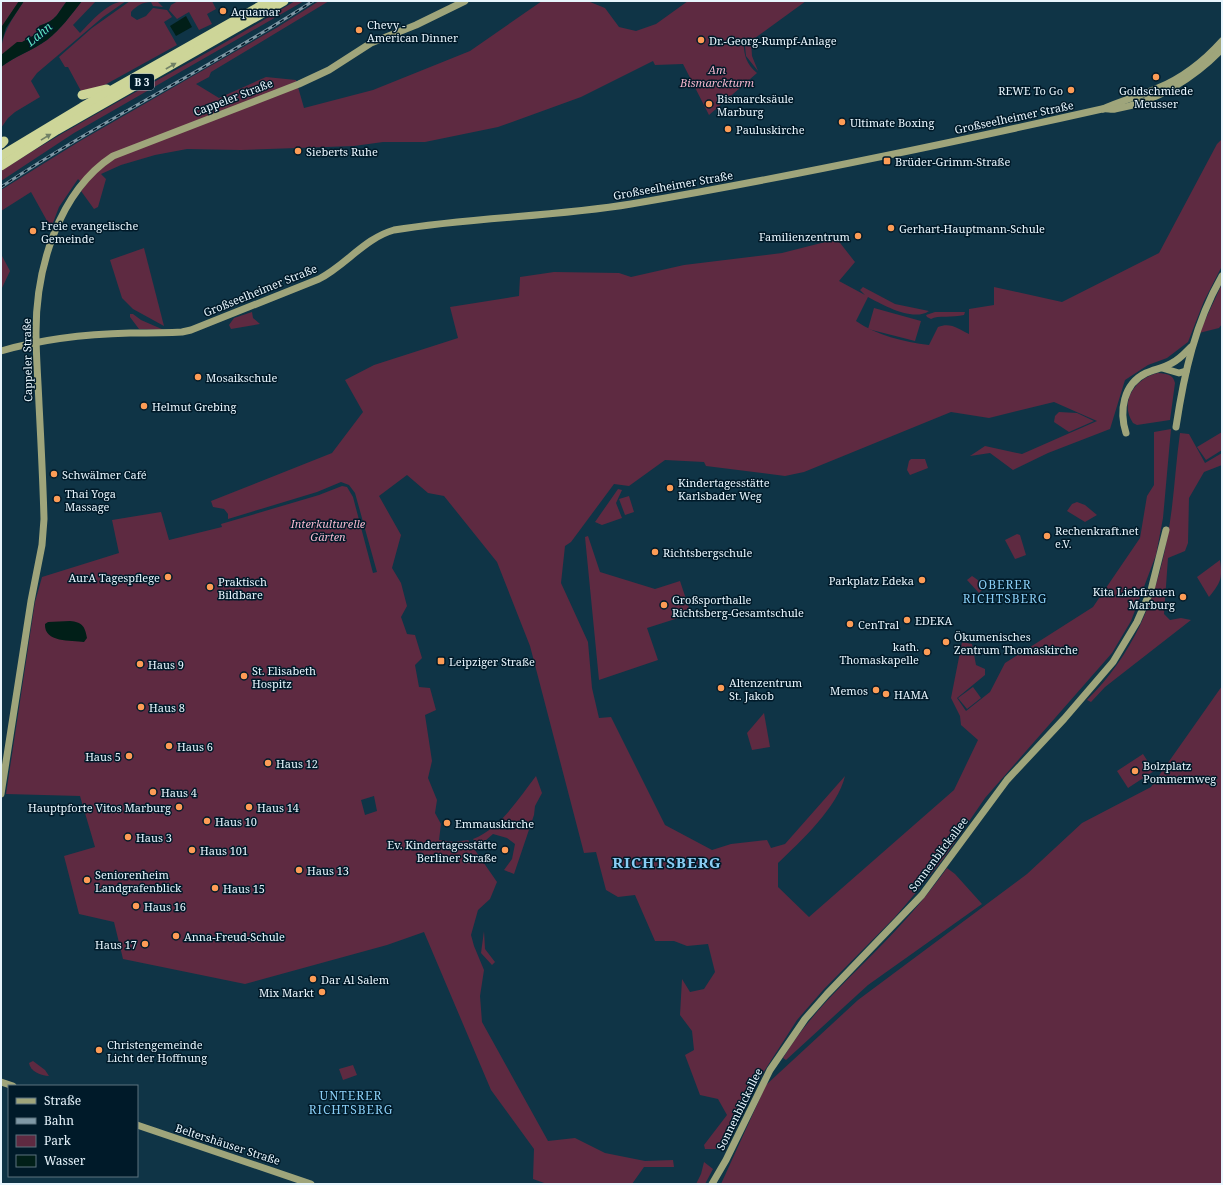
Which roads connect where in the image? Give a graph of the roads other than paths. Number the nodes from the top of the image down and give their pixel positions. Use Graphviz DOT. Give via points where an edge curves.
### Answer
graph roads {
  1 [pos="269,1"];
  2 [pos="284,1"];
  3 [pos="465,1"];
  4 [pos="1222,41"];
  5 [pos="1222,49"];
  6 [pos="120,85"];
  7 [pos="82,95"];
  8 [pos="1102,109"];
  9 [pos="1,156"];
  10 [pos="1,166"];
  11 [pos="1222,276"];
  12 [pos="36,343"];
  13 [pos="1191,347"];
  14 [pos="1,351"];
  15 [pos="1171,364"];
  16 [pos="1162,368"];
  17 [pos="1186,371"];
  18 [pos="1176,427"];
  19 [pos="1126,433"];
  20 [pos="1166,530"];
  21 [pos="1,794"];
  22 [pos="138,1125"];
  23 [pos="311,1184"];
  24 [pos="712,1184"];
  1 -- 6 [label="highway, B 3"];
  10 -- 2 [label="highway, B 3, one-way" via="57,130"];
  3 -- 12 [label="main road, Cappeler Straße" via="357,50 329,70 300,84 122,152 101,165 77,190 56,230 38,297"];
  4 -- 8 [label="main road" via="1195,66 1167,84"];
  5 -- 8 [label="main road, Großseelheimer Straße" via="1197,71 1169,89 1114,110"];
  6 -- 7 [label="highway"];
  6 -- 9 [label="highway, B 3"];
  8 -- 12 [label="main road, Großseelheimer Straße" via="885,156 630,204 394,230 379,236 337,268 319,278 182,332 129,333"];
  11 -- 13 [label="main road"];
  12 -- 14 [label="main road, Großseelheimer Straße"];
  12 -- 21 [label="main road, Cappeler Straße" via="44,519 42,545 30,601"];
  13 -- 15 [label="main road"];
  13 -- 17 [label="main road"];
  15 -- 16 [label="main road"];
  15 -- 17 [label="main road"];
  16 -- 17 [label="main road"];
  16 -- 19 [label="main road" via="1139,377 1125,397 1122,410"];
  17 -- 18 [label="main road"];
  20 -- 24 [label="main road, Sonnenblickallee" via="1151,590 1137,622 1113,662 1007,780 922,895 805,1019 770,1070"];
  22 -- 23 [label="main road, Beltershäuser Straße"];
}
